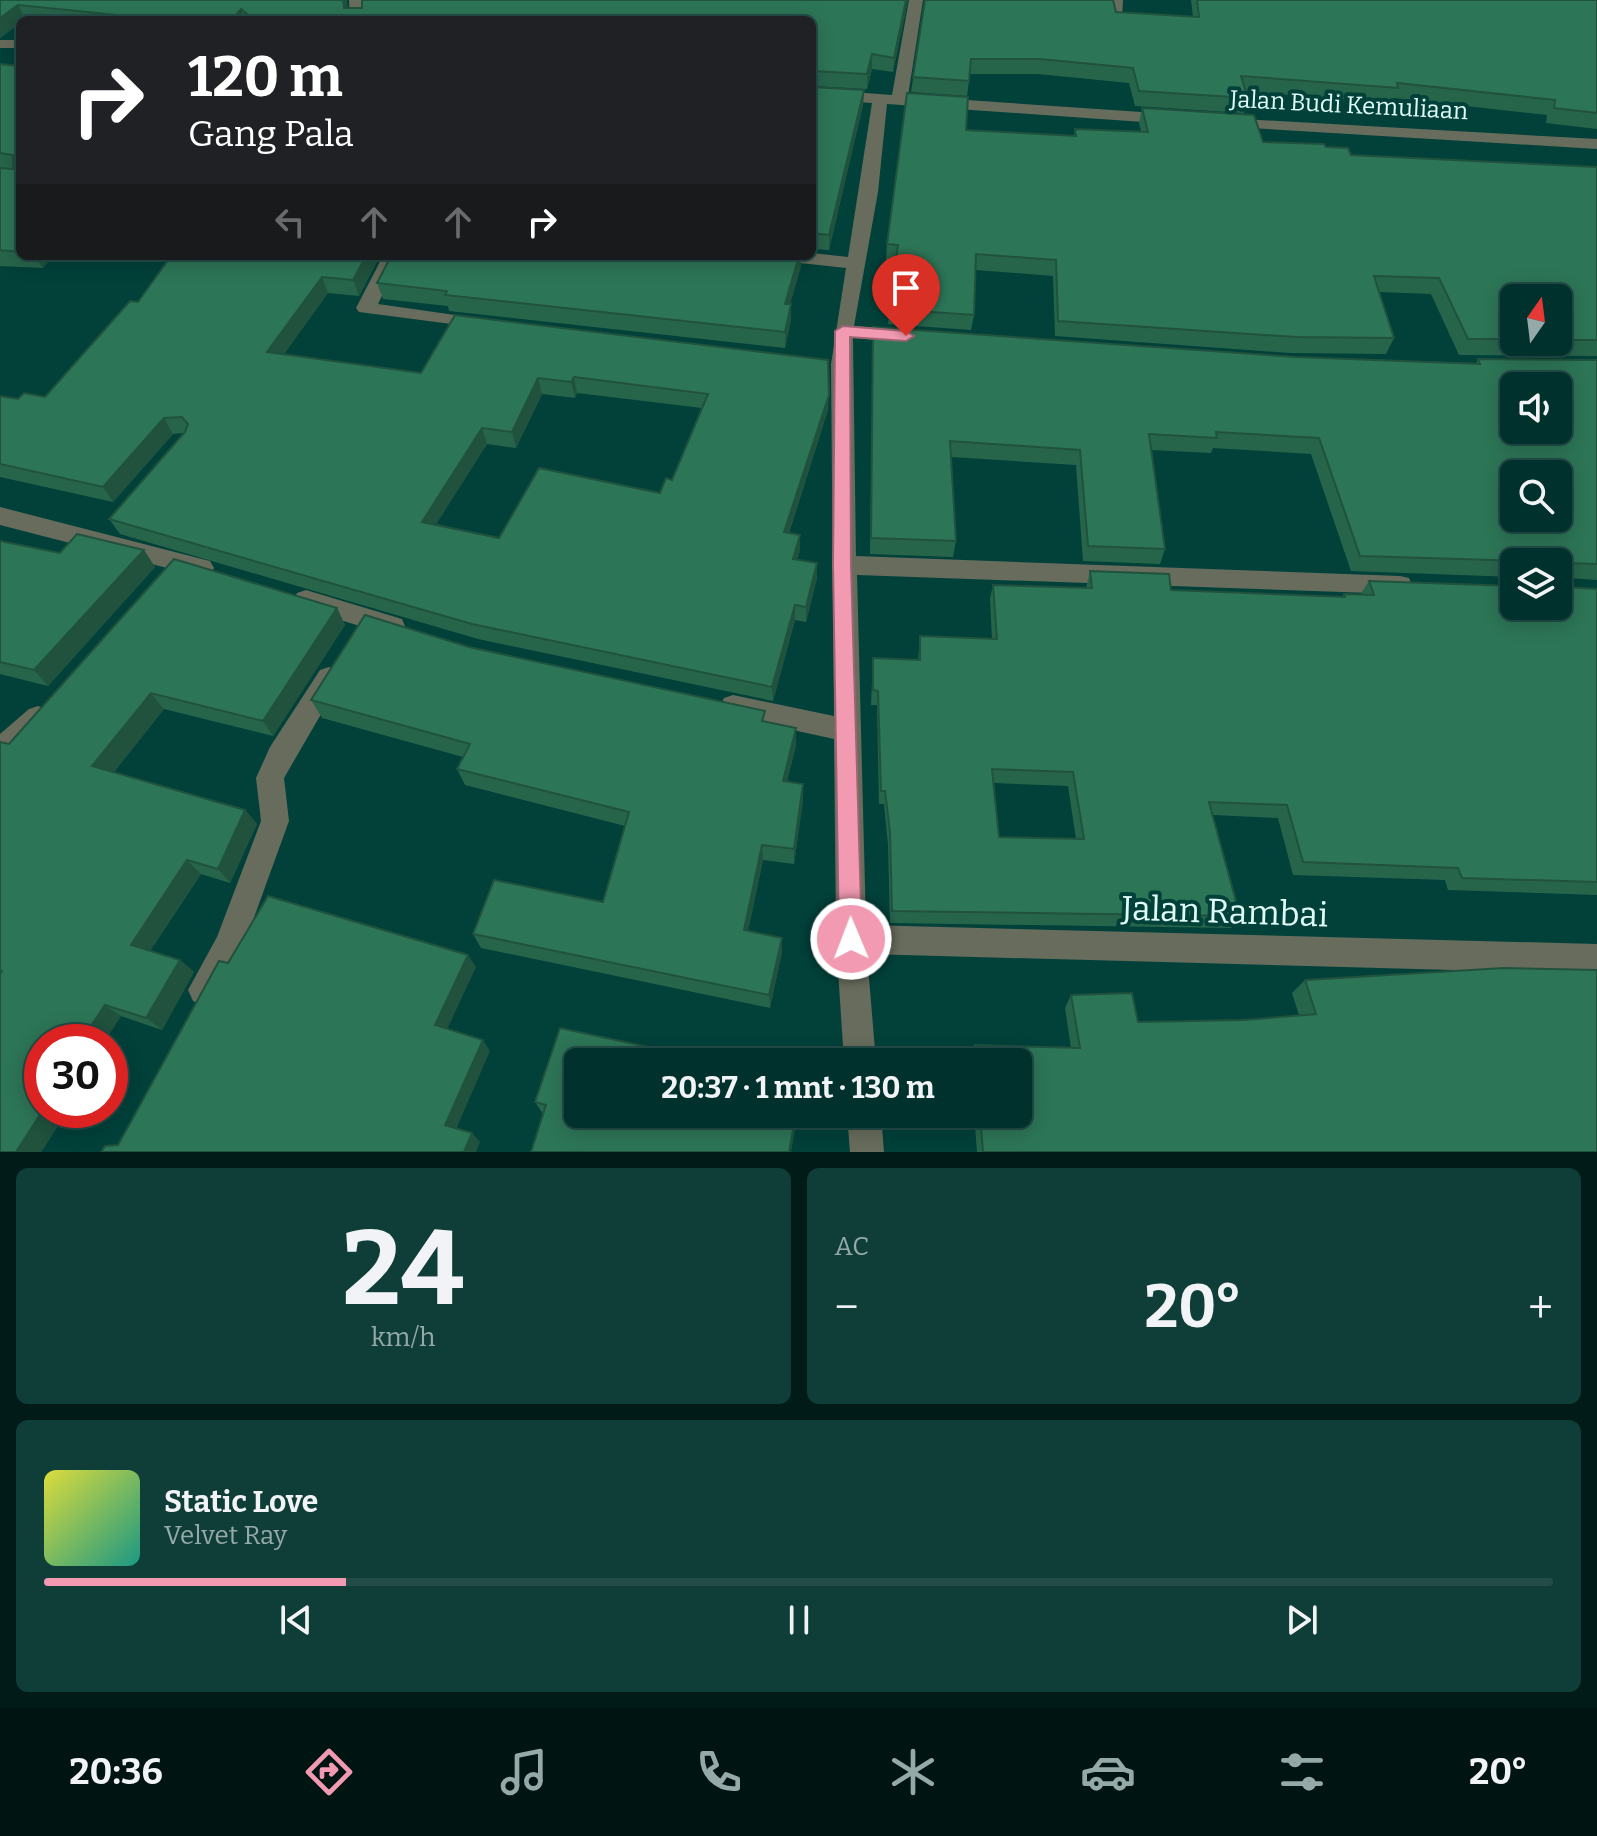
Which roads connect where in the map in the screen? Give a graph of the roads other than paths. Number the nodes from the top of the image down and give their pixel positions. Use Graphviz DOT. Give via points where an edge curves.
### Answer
graph roads {
  1 [pos="916,0"];
  2 [pos="1116,0"];
  3 [pos="1117,16"];
  4 [pos="816,94"];
  5 [pos="890,100"];
  6 [pos="1597,144"];
  7 [pos="816,259"];
  8 [pos="390,260"];
  9 [pos="855,263"];
  10 [pos="496,326"];
  11 [pos="843,331"];
  12 [pos="922,337"];
  13 [pos="0,516"];
  14 [pos="117,518"];
  15 [pos="98,540"];
  16 [pos="179,561"];
  17 [pos="842,565"];
  18 [pos="222,574"];
  19 [pos="160,584"];
  20 [pos="1420,586"];
  21 [pos="280,592"];
  22 [pos="367,618"];
  23 [pos="422,635"];
  24 [pos="55,701"];
  25 [pos="709,701"];
  26 [pos="848,731"];
  27 [pos="0,751"];
  28 [pos="851,939"];
  29 [pos="1597,959"];
  30 [pos="191,1014"];
  31 [pos="859,1048"];
  32 [pos="865,1128"];
  33 [pos="867,1152"];
  1 -- 5 [label="street"];
  2 -- 3 [label="street"];
  4 -- 5 [label="street, Jalan Budi Kemuliaan"];
  5 -- 6 [label="street, Jalan Budi Kemuliaan"];
  5 -- 9 [label="street"];
  7 -- 9 [label="street"];
  8 -- 10 [label="street" via="366,308"];
  9 -- 11 [label="street"];
  11 -- 12 [label="street"];
  11 -- 17 [label="street" via="834,363"];
  13 -- 15 [label="street"];
  14 -- 15 [label="street"];
  15 -- 16 [label="street"];
  16 -- 18 [label="street"];
  16 -- 19 [label="street"];
  17 -- 20 [label="street"];
  17 -- 26 [label="street"];
  21 -- 22 [label="street"];
  22 -- 23 [label="street"];
  22 -- 30 [label="street" via="280,755 270,778 275,821 229,945"];
  24 -- 27 [label="street"];
  25 -- 26 [label="street"];
  26 -- 28 [label="street"];
  28 -- 29 [label="street, Jalan Rambai"];
  28 -- 31 [label="street"];
  32 -- 33 [label="street"];
}
